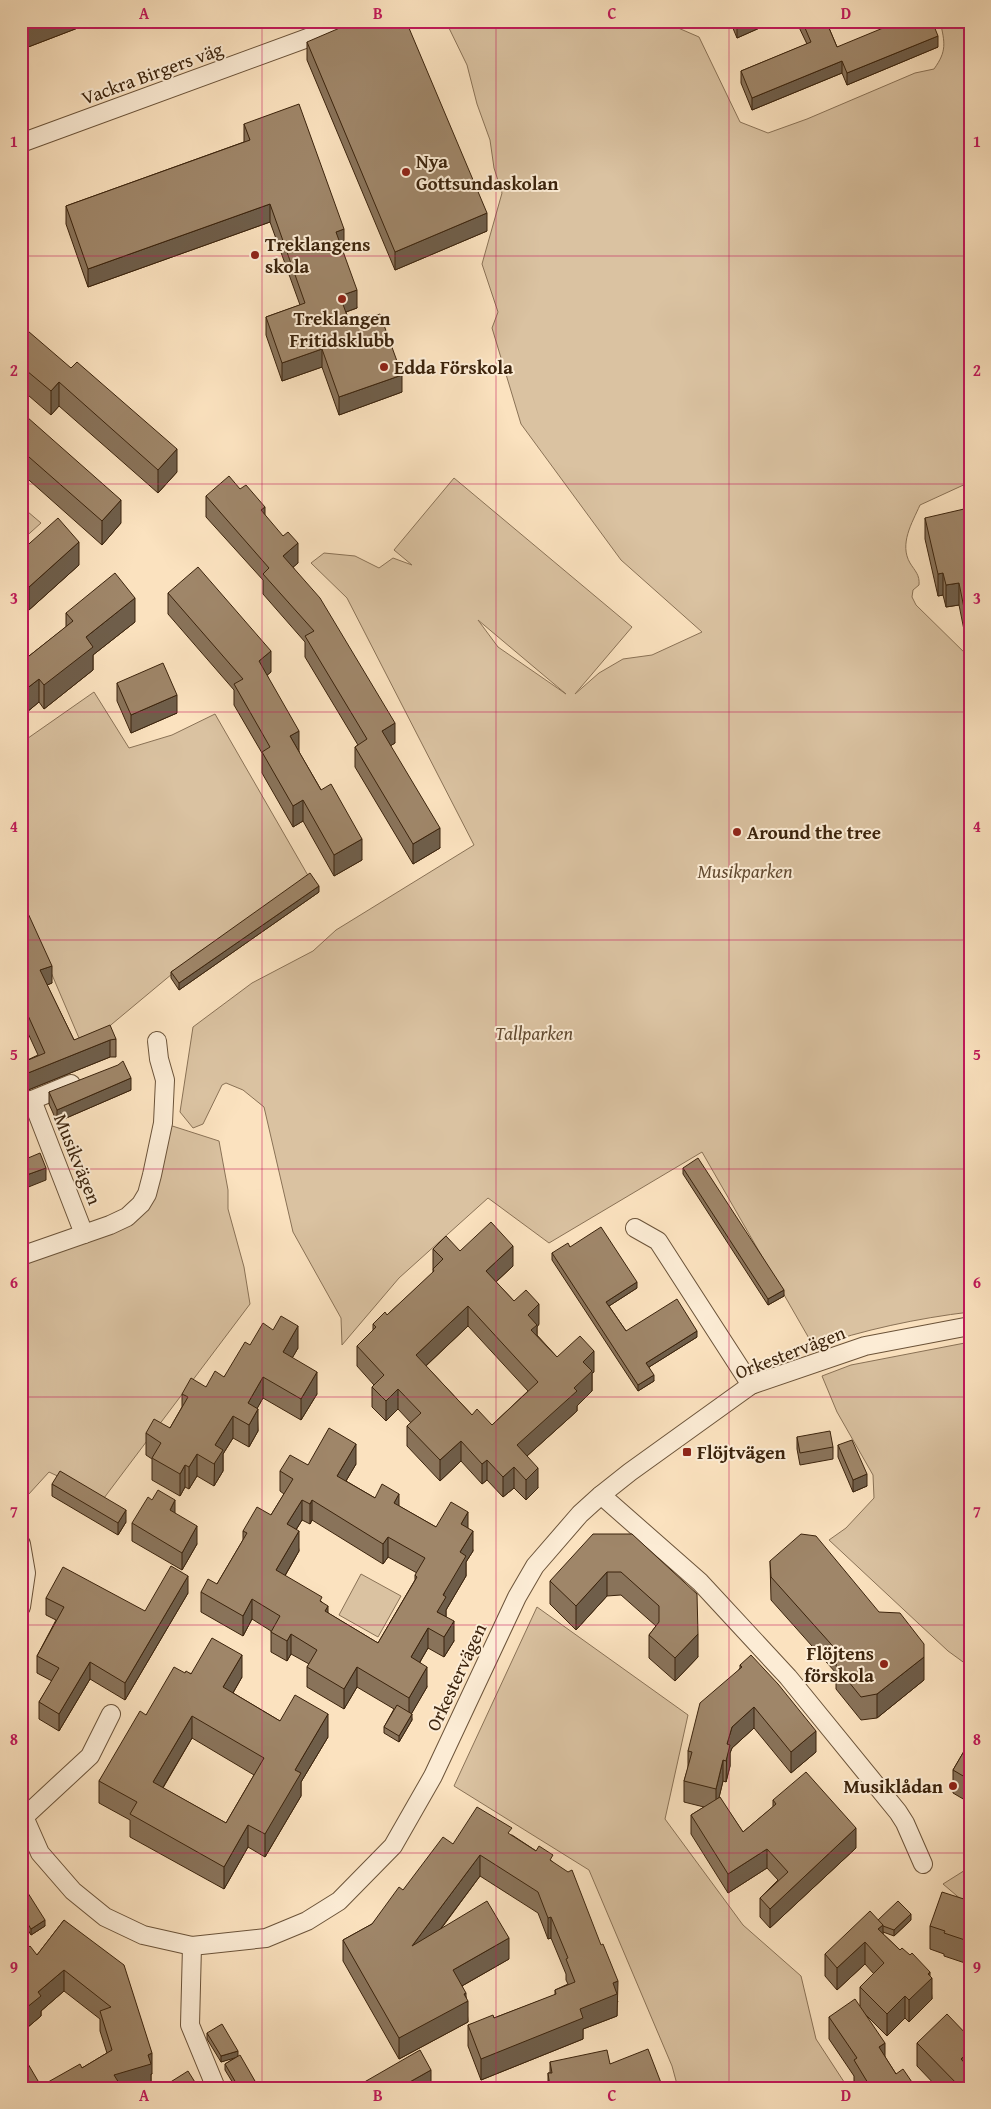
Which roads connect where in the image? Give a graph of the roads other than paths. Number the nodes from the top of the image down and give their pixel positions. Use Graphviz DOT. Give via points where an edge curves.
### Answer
graph roads {
  1 [pos="354,21"];
  2 [pos="21,143"];
  3 [pos="157,1041"];
  4 [pos="87,1078"];
  5 [pos="27,1103"];
  6 [pos="636,1228"];
  7 [pos="84,1234"];
  8 [pos="21,1256"];
  9 [pos="970,1326"];
  10 [pos="751,1385"];
  11 [pos="601,1495"];
  12 [pos="21,1544"];
  13 [pos="21,1607"];
  14 [pos="112,1714"];
  15 [pos="22,1816"];
  16 [pos="923,1864"];
  17 [pos="192,1946"];
  18 [pos="216,2088"];
  1 -- 2 [label="street, Vackra Birgers väg"];
  3 -- 7 [label="street, Musikvägen" via="165,1080 163,1123 146,1194 141,1204 127,1217"];
  4 -- 5 [label="street, Musikvägen"];
  5 -- 7 [label="street, Musikvägen"];
  6 -- 10 [label="street" via="658,1241"];
  7 -- 8 [label="street, Musikvägen"];
  9 -- 10 [label="street, Orkestervägen" via="865,1346"];
  10 -- 11 [label="street, Orkestervägen"];
  11 -- 16 [label="street" via="700,1582 788,1676 898,1812"];
  11 -- 17 [label="street, Orkestervägen" via="535,1566 517,1597 433,1776 393,1846 339,1900 307,1921 266,1938"];
  12 -- 13 [label="street" via="26,1573"];
  14 -- 15 [label="street" via="90,1756"];
  15 -- 17 [label="street, Orkestervägen" via="40,1853 73,1891 105,1917 143,1935"];
  17 -- 18 [label="street" via="190,2025"];
}
